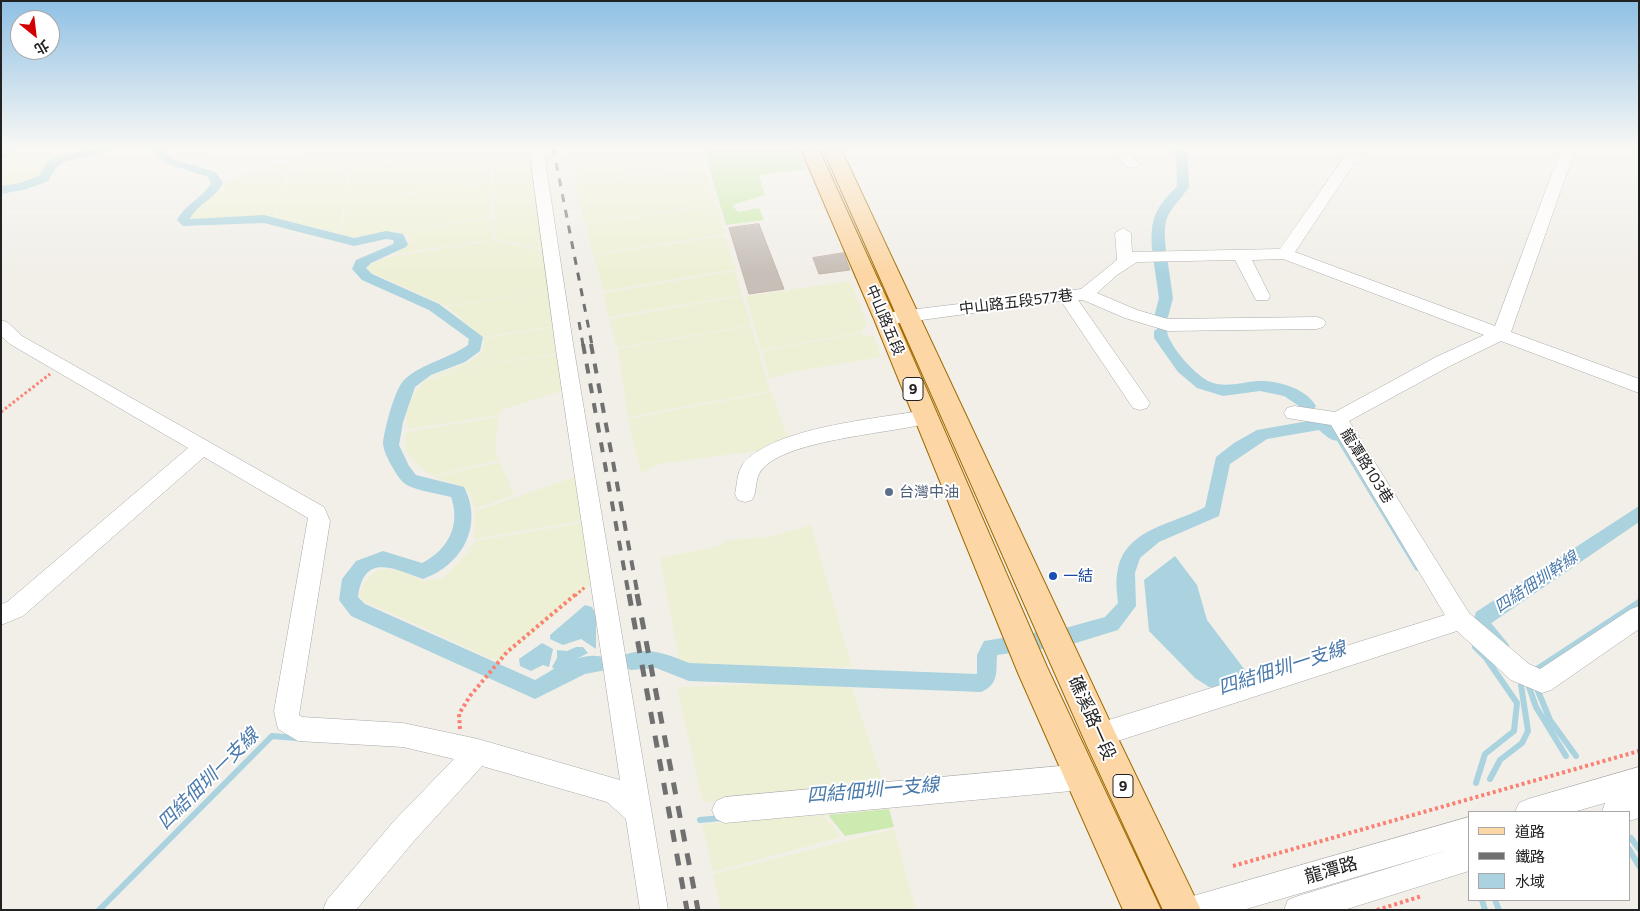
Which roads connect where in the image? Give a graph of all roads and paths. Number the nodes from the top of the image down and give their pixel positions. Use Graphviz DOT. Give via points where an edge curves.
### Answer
graph roads {
  1 [pos="542,190"];
  2 [pos="830,190"];
  3 [pos="847,190"];
  4 [pos="1329,190"];
  5 [pos="1554,190"];
  6 [pos="1123,232"];
  7 [pos="1284,254"];
  8 [pos="1241,255"];
  9 [pos="1125,261"];
  10 [pos="1085,294"];
  11 [pos="1066,295"];
  12 [pos="1262,296"];
  13 [pos="896,318"];
  14 [pos="1317,323"];
  15 [pos="1,326"];
  16 [pos="1501,334"];
  17 [pos="61,366"];
  18 [pos="1639,386"];
  19 [pos="1140,403"];
  20 [pos="1,412"];
  21 [pos="1294,413"];
  22 [pos="925,417"];
  23 [pos="1337,419"];
  24 [pos="201,448"];
  25 [pos="745,494"];
  26 [pos="592,581"];
  27 [pos="1,615"];
  28 [pos="1639,616"];
  29 [pos="1461,620"];
  30 [pos="1066,661"];
  31 [pos="1034,674"];
  32 [pos="1099,735"];
  33 [pos="470,750"];
  34 [pos="1639,751"];
  35 [pos="1082,777"];
  36 [pos="1639,780"];
  37 [pos="1639,805"];
  38 [pos="725,810"];
  39 [pos="1531,811"];
  40 [pos="1618,811"];
  41 [pos="639,813"];
  42 [pos="1468,830"];
  43 [pos="1468,857"];
  44 [pos="1233,866"];
  45 [pos="337,910"];
  46 [pos="654,910"];
  47 [pos="1142,910"];
  48 [pos="1182,910"];
  49 [pos="1193,910"];
  50 [pos="1298,910"];
  1 -- 41 [label="street"];
  2 -- 13 [label="main road, 中山路五段 / 9"];
  3 -- 13 [label="main road, 中山路五段 / 9"];
  4 -- 7 [label="street"];
  5 -- 16 [label="street"];
  6 -- 9 [label="street"];
  7 -- 8 [label="street, 中山路五段577巷"];
  7 -- 16 [label="street"];
  8 -- 9 [label="street, 中山路五段577巷" via="1133,257"];
  8 -- 12 [label="street"];
  9 -- 10 [label="street, 中山路五段577巷"];
  10 -- 11 [label="street, 中山路五段577巷"];
  10 -- 14 [label="street" via="1168,325"];
  11 -- 13 [label="street, 中山路五段577巷"];
  11 -- 19 [label="street"];
  13 -- 22 [label="main road, 中山路五段 / 9"];
  13 -- 30 [label="main road, 中山路五段 / 9"];
  15 -- 17 [label="street" via="16,340"];
  16 -- 18 [label="street"];
  16 -- 23 [label="street, 龍潭路103巷"];
  17 -- 20 [label="path"];
  17 -- 24 [label="street"];
  21 -- 23 [label="street"];
  22 -- 25 [label="street" via="795,441 771,452 750,470"];
  22 -- 31 [label="main road, 中山路五段 / 9"];
  23 -- 29 [label="street, 龍潭路103巷"];
  24 -- 27 [label="street" via="15,609"];
  24 -- 33 [label="street" via="317,513 318,526 286,711 287,721 298,729 403,735"];
  26 -- 33 [label="path" via="507,652 470,696 459,714"];
  28 -- 29 [label="street, 龍潭路103巷" via="1542,682 1520,672"];
  29 -- 32 [label="street"];
  30 -- 32 [label="main road, 礁溪路一段 / 9"];
  31 -- 35 [label="main road, 礁溪路一段 / 9"];
  32 -- 48 [label="main road, 礁溪路一段 / 9"];
  33 -- 41 [label="street" via="614,791"];
  33 -- 45 [label="street"];
  34 -- 44 [label="path"];
  35 -- 38 [label="street"];
  35 -- 47 [label="main road, 礁溪路一段 / 9"];
  36 -- 39 [label="street"];
  37 -- 40 [label="street"];
  41 -- 46 [label="street"];
  42 -- 49 [label="street, 龍潭路"];
  43 -- 50 [label="street, 龍潭路"];
}
